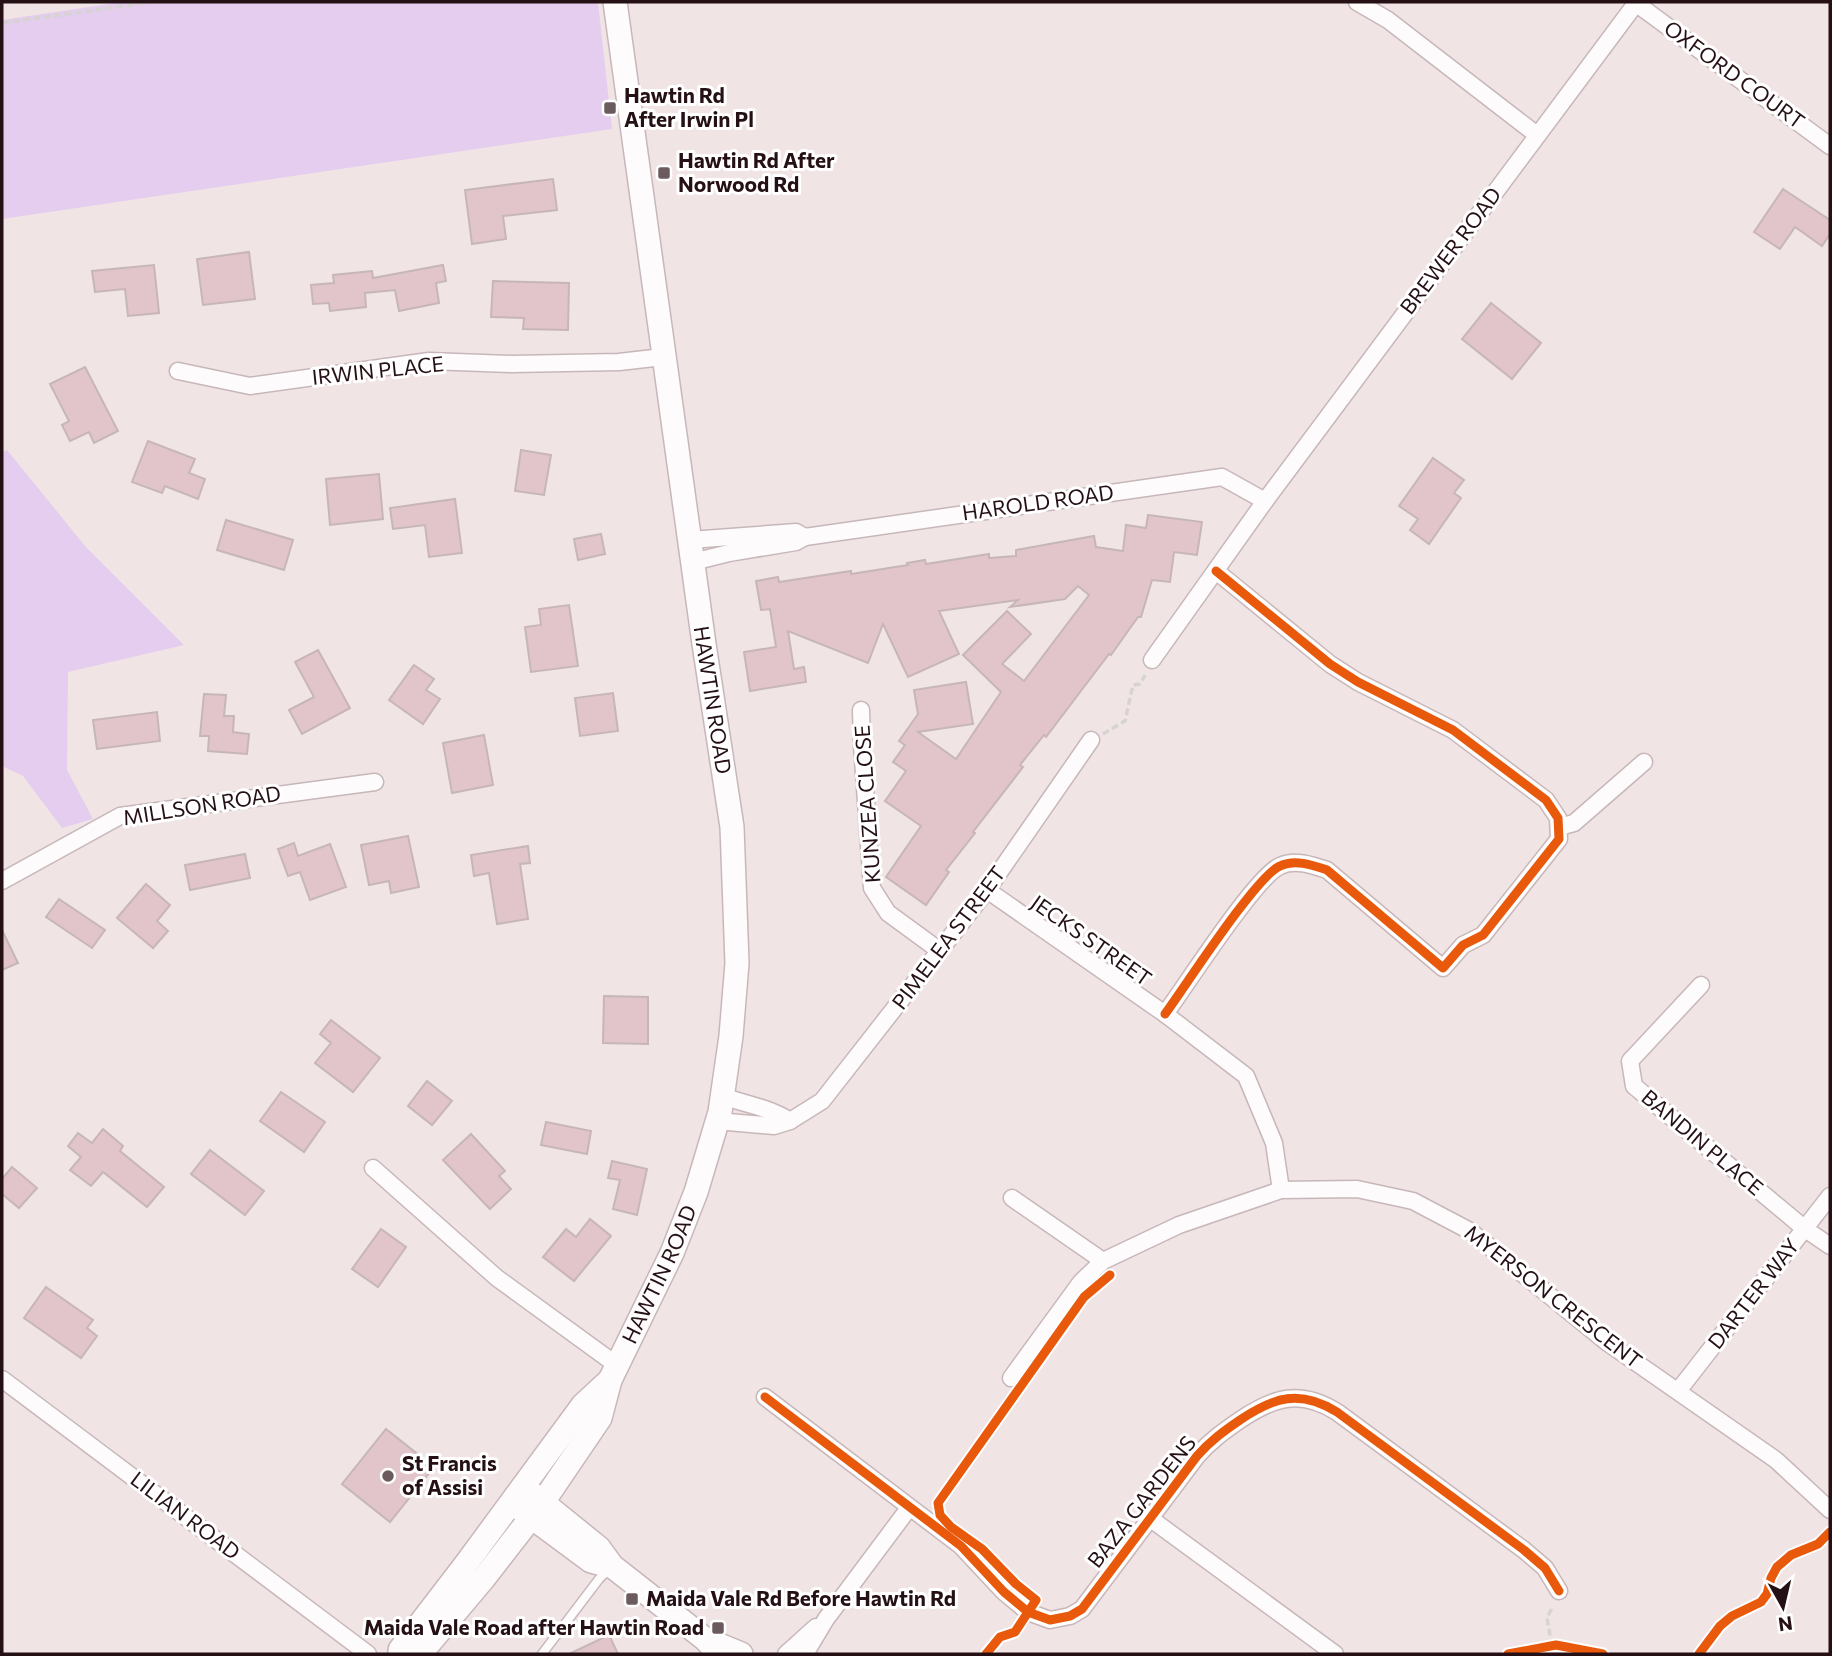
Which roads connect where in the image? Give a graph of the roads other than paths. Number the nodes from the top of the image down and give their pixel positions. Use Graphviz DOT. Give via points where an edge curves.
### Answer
graph roads {
  1 [pos="615,2"];
  2 [pos="1357,2"];
  3 [pos="1637,3"];
  4 [pos="1537,135"];
  5 [pos="1830,146"];
  6 [pos="663,357"];
  7 [pos="178,371"];
  8 [pos="1265,501"];
  9 [pos="691,551"];
  10 [pos="1216,571"];
  11 [pos="1152,660"];
  12 [pos="861,710"];
  13 [pos="1091,740"];
  14 [pos="1644,762"];
  15 [pos="374,782"];
  16 [pos="1559,827"];
  17 [pos="2,881"];
  18 [pos="987,890"];
  19 [pos="940,951"];
  20 [pos="1701,985"];
  21 [pos="1166,1014"];
  22 [pos="722,1096"];
  23 [pos="717,1121"];
  24 [pos="790,1121"];
  25 [pos="373,1168"];
  26 [pos="1281,1190"];
  27 [pos="1830,1196"];
  28 [pos="1012,1198"];
  29 [pos="1805,1229"];
  30 [pos="1830,1246"];
  31 [pos="1103,1261"];
  32 [pos="614,1373"];
  33 [pos="1011,1378"];
  34 [pos="2,1379"];
  35 [pos="1678,1391"];
  36 [pos="765,1397"];
  37 [pos="517,1494"];
  38 [pos="909,1508"];
  39 [pos="537,1509"];
  40 [pos="1830,1510"];
  41 [pos="1151,1519"];
  42 [pos="612,1566"];
  43 [pos="1559,1591"];
  44 [pos="826,1619"];
  45 [pos="712,1646"];
  46 [pos="368,1654"];
  47 [pos="400,1654"];
  48 [pos="420,1654"];
  49 [pos="542,1654"];
  50 [pos="741,1654"];
  51 [pos="786,1654"];
  52 [pos="805,1654"];
  53 [pos="1335,1654"];
  1 -- 6 [label="main road, HAWTIN ROAD"];
  2 -- 4 [label="street" via="1388,20"];
  3 -- 4 [label="street, BREWER ROAD"];
  3 -- 5 [label="street, OXFORD COURT"];
  4 -- 8 [label="street, BREWER ROAD"];
  6 -- 7 [label="street, IRWIN PLACE" via="526,364 429,361 250,386"];
  6 -- 9 [label="main road, HAWTIN ROAD"];
  8 -- 9 [label="street, HAROLD ROAD" via="1222,477 805,537 796,531"];
  8 -- 10 [label="street, BREWER ROAD"];
  9 -- 22 [label="main road, HAWTIN ROAD" via="732,827 737,963"];
  10 -- 11 [label="street, BREWER ROAD"];
  10 -- 16 [label="street" via="1331,664 1453,730 1546,800"];
  12 -- 19 [label="street, KUNZEA CLOSE" via="872,888 888,913"];
  13 -- 18 [label="street, PIMELEA STREET"];
  14 -- 16 [label="street" via="1574,822"];
  15 -- 17 [label="street, MILLSON ROAD" via="120,816"];
  16 -- 21 [label="street" via="1559,839 1483,935 1463,945 1443,968 1327,870 1306,863 1280,866 1258,884"];
  18 -- 19 [label="street, PIMELEA STREET"];
  18 -- 21 [label="street, JECKS STREET"];
  19 -- 24 [label="street, PIMELEA STREET" via="822,1101"];
  20 -- 29 [label="street, BANDIN PLACE" via="1630,1061 1634,1086"];
  21 -- 26 [label="street, JECKS STREET" via="1246,1076 1274,1143"];
  22 -- 23 [label="main road, HAWTIN ROAD"];
  22 -- 24 [label="street" via="778,1112"];
  23 -- 24 [label="street, PIMELEA STREET" via="774,1126"];
  23 -- 32 [label="main road, HAWTIN ROAD" via="673,1253"];
  25 -- 32 [label="street"];
  26 -- 31 [label="street, MYERSON CRESCENT" via="1179,1225"];
  26 -- 35 [label="street, MYERSON CRESCENT" via="1356,1189 1413,1201 1470,1231 1608,1343"];
  27 -- 29 [label="street, DARTER WAY"];
  28 -- 31 [label="street"];
  29 -- 30 [label="street"];
  29 -- 35 [label="street, DARTER WAY"];
  31 -- 33 [label="street, MYERSON CRESCENT" via="1082,1282"];
  32 -- 37 [label="main road, HAWTIN ROAD" via="583,1405"];
  32 -- 39 [label="main road, HAWTIN ROAD" via="600,1418"];
  34 -- 46 [label="street, LILIAN ROAD"];
  35 -- 40 [label="street, MYERSON CRESCENT" via="1776,1460"];
  36 -- 38 [label="street, BAZA GARDENS"];
  37 -- 39 [label="main road"];
  37 -- 47 [label="main road, HAWTIN ROAD"];
  38 -- 41 [label="street, BAZA GARDENS" via="961,1546 1015,1602 1034,1616 1050,1620 1082,1609"];
  38 -- 44 [label="street"];
  39 -- 42 [label="main road" via="591,1561"];
  39 -- 48 [label="main road, HAWTIN ROAD"];
  41 -- 43 [label="street, BAZA GARDENS" via="1216,1437 1268,1403 1311,1399 1337,1412 1524,1550 1545,1568"];
  41 -- 53 [label="street"];
  42 -- 45 [label="main road"];
  42 -- 49 [label="lane"];
  44 -- 51 [label="street"];
  44 -- 52 [label="street"];
  45 -- 50 [label="main road"];
}
